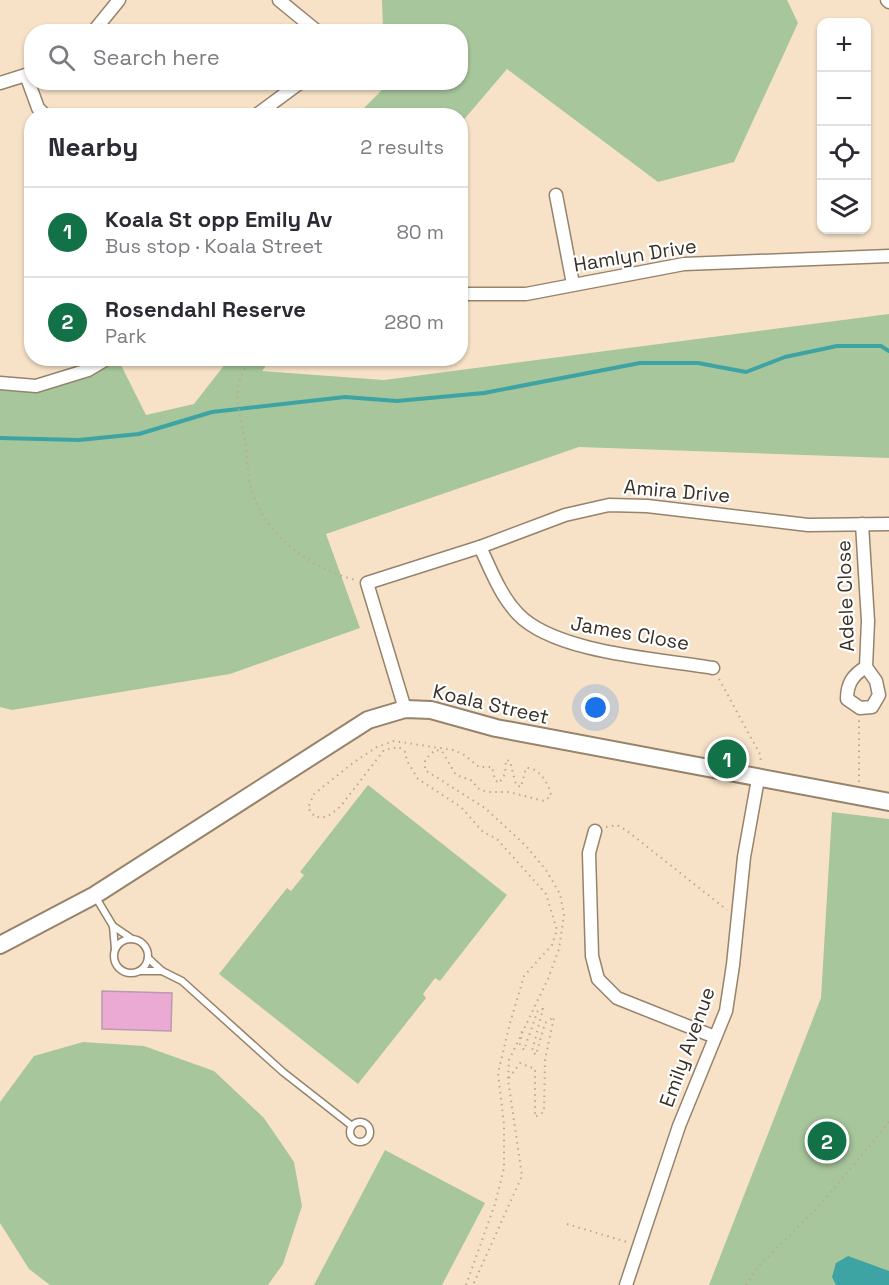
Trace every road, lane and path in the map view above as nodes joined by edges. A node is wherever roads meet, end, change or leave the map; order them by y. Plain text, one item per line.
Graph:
1 (119, 0) edge
2 (279, 0) edge
3 (100, 24) edge
4 (308, 24) edge
5 (24, 76) edge
6 (0, 83) edge
7 (33, 90) edge
8 (290, 90) edge
9 (38, 108) edge
10 (266, 108) edge
11 (556, 195) dead end
12 (889, 256) edge
13 (573, 284) junction
14 (468, 294) edge
15 (95, 366) edge
16 (247, 366) edge
17 (0, 383) edge
18 (862, 524) junction
19 (889, 524) edge
20 (480, 547) junction
21 (367, 583) junction
22 (866, 667) junction
23 (713, 668) joint
24 (860, 708) junction
25 (405, 709) junction
26 (758, 779) junction
27 (856, 796) junction
28 (889, 802) edge
29 (595, 831) joint
30 (94, 896) junction
31 (737, 917) junction
32 (113, 926) junction
33 (132, 939) junction
34 (0, 945) edge
35 (115, 950) junction
36 (148, 958) junction
37 (162, 970) junction
38 (140, 971) junction
39 (523, 1025) junction
40 (715, 1037) junction
41 (508, 1079) junction
42 (889, 1122) edge
43 (352, 1126) dead end
44 (567, 1224) dead end
45 (639, 1245) junction
46 (466, 1285) edge
47 (473, 1285) edge
48 (626, 1285) edge
49 (746, 1285) edge

1 - 3 street
2 - 4 street
5 - 6 street
7 - 9 street
8 - 10 street
11 - 13 street
12 - 13 street, Hamlyn Drive
13 - 14 street, Hamlyn Drive
15 - 17 street
16 - 21 path
18 - 19 street, Amira Drive
18 - 20 street, Amira Drive
18 - 22 street, Adele Close
20 - 21 street, Amira Drive
20 - 23 street, James Close
21 - 25 street
22 - 24 street, Adele Close
22 - 24 street, Adele Close
23 - 26 path
24 - 27 path
25 - 26 street, Koala Street
25 - 30 street, Koala Street
26 - 27 street, Koala Street
26 - 31 street, Emily Avenue
27 - 28 street, Koala Street
29 - 31 path
29 - 40 street
30 - 32 lane
30 - 34 street, Koala Street
31 - 40 street, Emily Avenue
32 - 33 lane
32 - 35 lane
33 - 35 lane
33 - 36 lane
35 - 38 lane
36 - 37 lane
36 - 38 lane
37 - 38 lane
37 - 43 lane
39 - 41 path
39 - 41 path
39 - 46 path
40 - 45 street, Emily Avenue
41 - 47 path
42 - 49 path
44 - 45 path
45 - 48 street, Emily Avenue

